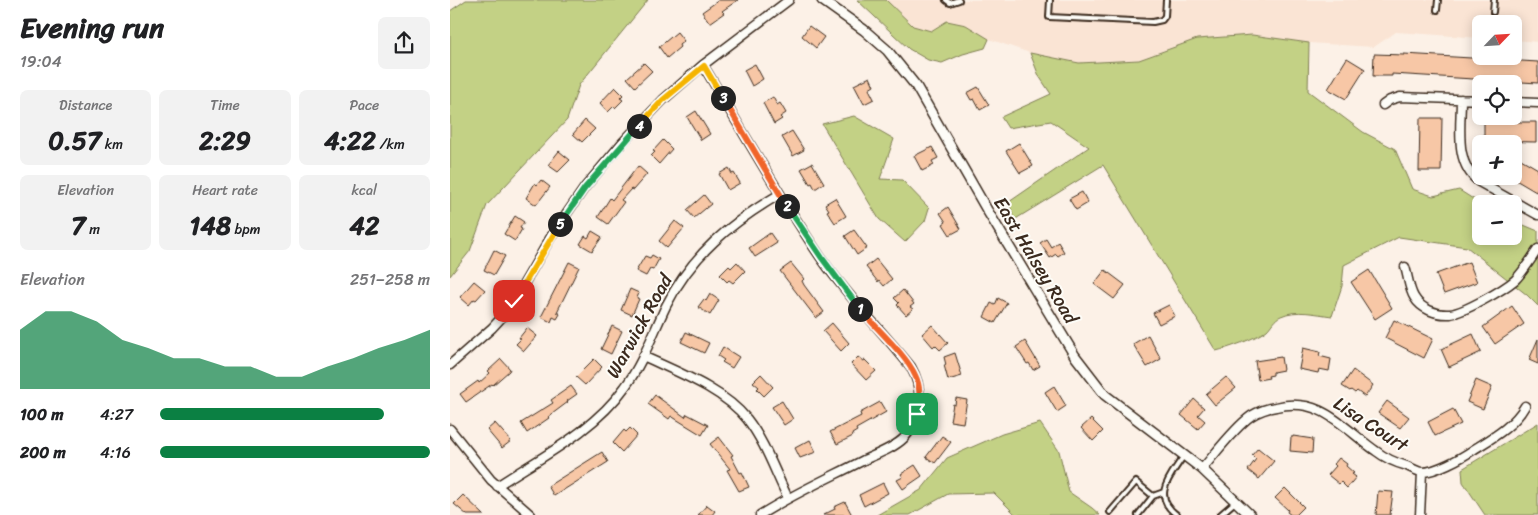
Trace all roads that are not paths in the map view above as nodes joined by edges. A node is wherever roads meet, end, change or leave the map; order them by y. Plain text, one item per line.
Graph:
1 (789, 0) edge
2 (822, 0) edge
3 (946, 0) edge
4 (959, 0) edge
5 (1050, 0) edge
6 (1166, 0) edge
7 (1438, 0) edge
8 (1494, 0) edge
9 (1437, 10) dead end
10 (1493, 12) dead end
11 (704, 66) junction
12 (1461, 100) junction
13 (1472, 100) edge
14 (1522, 102) edge
15 (1538, 103) edge
16 (1383, 105) dead end
17 (780, 194) junction
18 (1538, 214) edge
19 (1538, 249) edge
20 (1405, 267) dead end
21 (643, 356) junction
22 (450, 365) edge
23 (1525, 406) dead end
24 (450, 429) edge
25 (1185, 455) junction
26 (1202, 469) junction
27 (1422, 472) junction
28 (497, 486) junction
29 (1164, 492) junction
30 (1153, 496) junction
31 (788, 498) junction
32 (1236, 501) junction
33 (1110, 512) dead end
34 (531, 515) edge
35 (760, 515) edge
36 (1138, 515) edge
37 (1177, 515) edge
38 (1220, 515) edge
39 (1250, 515) edge
40 (1420, 515) edge

1 - 11 street
2 - 25 street, East Halsey Road
3 - 4 lane
5 - 6 lane
7 - 9 lane
8 - 10 lane
11 - 17 street
11 - 22 street
12 - 13 street
12 - 16 street
12 - 18 street
14 - 15 street
17 - 21 street, Warwick Road
17 - 31 street
19 - 20 street
21 - 28 street, Warwick Road
21 - 31 street
23 - 27 street, Lisa Court
24 - 28 street
25 - 26 street, East Halsey Road
25 - 29 lane
26 - 27 street, Lisa Court
26 - 32 street, East Halsey Road
27 - 40 street
28 - 34 street
29 - 30 lane
29 - 37 lane
30 - 33 lane
30 - 36 lane
31 - 35 street
32 - 38 lane
32 - 39 street, East Halsey Road

